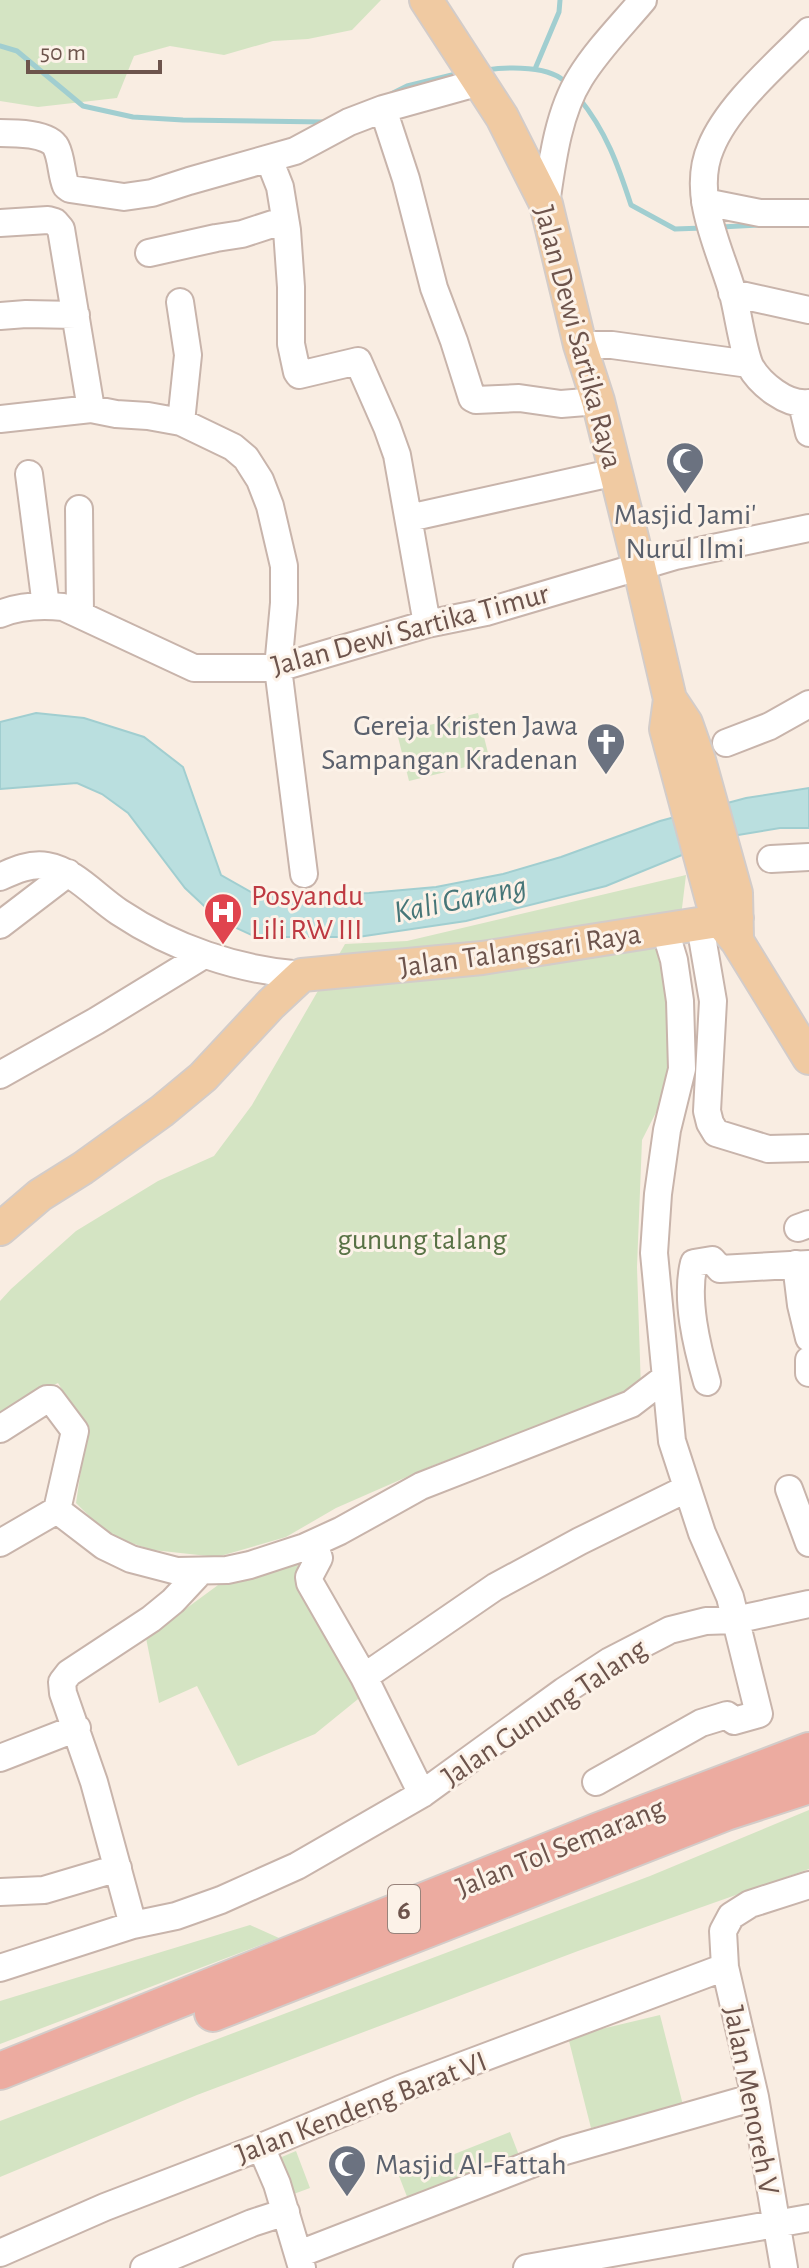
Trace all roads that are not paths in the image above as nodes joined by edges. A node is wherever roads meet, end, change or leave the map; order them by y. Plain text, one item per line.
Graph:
1 (426, 0) edge
2 (643, 0) edge
3 (809, 31) edge
4 (472, 71) junction
5 (383, 109) junction
6 (0, 133) edge
7 (269, 159) junction
8 (546, 204) junction
9 (809, 213) edge
10 (285, 220) junction
11 (0, 223) edge
12 (711, 223) junction
13 (149, 253) dead end
14 (732, 293) junction
15 (180, 302) dead end
16 (809, 310) edge
17 (76, 315) junction
18 (0, 316) edge
19 (580, 345) junction
20 (749, 364) junction
21 (598, 401) junction
22 (805, 403) edge
23 (91, 409) junction
24 (0, 419) edge
25 (181, 422) junction
26 (809, 433) edge
27 (616, 472) junction
28 (29, 474) dead end
29 (79, 509) dead end
30 (409, 518) junction
31 (809, 528) edge
32 (639, 566) junction
33 (46, 606) junction
34 (0, 614) edge
35 (80, 614) junction
36 (427, 624) junction
37 (278, 668) junction
38 (809, 704) edge
39 (700, 756) junction
40 (809, 857) edge
41 (771, 859) dead end
42 (68, 873) junction
43 (304, 874) dead end
44 (0, 877) edge
45 (724, 916) junction
46 (0, 925) edge
47 (665, 930) junction
48 (204, 955) junction
49 (302, 975) junction
50 (809, 1058) edge
51 (0, 1075) edge
52 (809, 1148) edge
53 (0, 1229) edge
54 (803, 1264) edge
55 (809, 1338) edge
56 (809, 1360) edge
57 (809, 1373) edge
58 (665, 1378) junction
59 (707, 1382) dead end
60 (0, 1429) edge
61 (686, 1489) junction
62 (789, 1489) dead end
63 (57, 1510) junction
64 (0, 1543) edge
65 (314, 1543) junction
66 (809, 1543) edge
67 (201, 1571) junction
68 (809, 1604) edge
69 (735, 1620) junction
70 (364, 1677) junction
71 (77, 1728) junction
72 (809, 1751) edge
73 (0, 1758) edge
74 (596, 1782) dead end
75 (809, 1785) edge
76 (422, 1794) junction
77 (118, 1868) junction
78 (809, 1885) edge
79 (0, 1892) edge
80 (133, 1925) junction
81 (725, 1967) junction
82 (0, 1968) edge
83 (102, 2030) junction
84 (0, 2061) edge
85 (0, 2071) edge
86 (0, 2096) edge
87 (755, 2097) junction
88 (261, 2147) junction
89 (286, 2212) junction
90 (809, 2218) edge
91 (776, 2225) junction
92 (0, 2253) edge
93 (300, 2261) edge
94 (144, 2268) edge
95 (527, 2268) edge
96 (784, 2268) edge

1 - 4 main road, Jalan Dewi Sartika Raya
2 - 8 street
3 - 12 street
4 - 5 street
4 - 8 main road, Jalan Dewi Sartika Raya
5 - 7 street
5 - 21 street
6 - 7 street
7 - 10 street
8 - 19 main road, Jalan Dewi Sartika Raya
9 - 12 street
10 - 13 street
10 - 30 street
11 - 17 street
12 - 14 street
14 - 16 street
14 - 20 street
15 - 25 street
17 - 18 street
17 - 23 street
19 - 20 street
19 - 21 main road, Jalan Dewi Sartika Raya
20 - 22 street
21 - 27 main road, Jalan Dewi Sartika Raya
22 - 26 street
23 - 24 street
23 - 25 street
25 - 37 street
27 - 30 street
27 - 32 main road, Jalan Dewi Sartika Raya
28 - 33 street
29 - 35 street
30 - 36 street
31 - 32 street, Jalan Dewi Sartika Timur
32 - 36 street, Jalan Dewi Sartika Timur
32 - 39 main road, Jalan Dewi Sartika Raya
33 - 34 street, Jalan Dewi Sartika Timur
33 - 35 street, Jalan Dewi Sartika Timur
35 - 37 street, Jalan Dewi Sartika Timur
36 - 37 street, Jalan Dewi Sartika Timur
37 - 43 street
38 - 39 street
39 - 45 main road, Jalan Dewi Sartika Raya
40 - 41 street
42 - 44 street
42 - 46 street
42 - 48 street
45 - 47 main road, Jalan Talangsari Raya
45 - 50 main road, Jalan Dewi Sartika Raya
45 - 52 street
47 - 49 main road, Jalan Talangsari Raya
47 - 58 street
48 - 49 street
48 - 51 street
49 - 53 main road
54 - 55 street
54 - 59 street
56 - 57 street
58 - 61 street
58 - 65 street
60 - 63 street
61 - 69 street
61 - 70 street
62 - 66 street
63 - 64 street
63 - 67 street
65 - 67 street
65 - 70 street
67 - 71 street
68 - 69 street, Jalan Gunung Talang
69 - 74 street
69 - 76 street, Jalan Gunung Talang
70 - 76 street
71 - 73 street
71 - 77 street
72 - 83 highway, Jalan Tol Semarang / 6
75 - 86 highway, Jalan Tol Semarang / 6
76 - 80 street, Jalan Gunung Talang
77 - 79 street
77 - 80 street
78 - 81 street, Jalan Menoreh V
80 - 82 street, Jalan Gunung Talang
81 - 87 street, Jalan Menoreh V
81 - 88 street, Jalan Kendeng Barat VI
83 - 84 highway
83 - 85 highway, Jalan Tol Semarang / 6
87 - 91 street, Jalan Menoreh V
87 - 93 street
88 - 89 street
88 - 92 street, Jalan Kendeng Barat VI
89 - 93 street
89 - 94 street
90 - 91 street
91 - 95 street
91 - 96 street, Jalan Menoreh V

